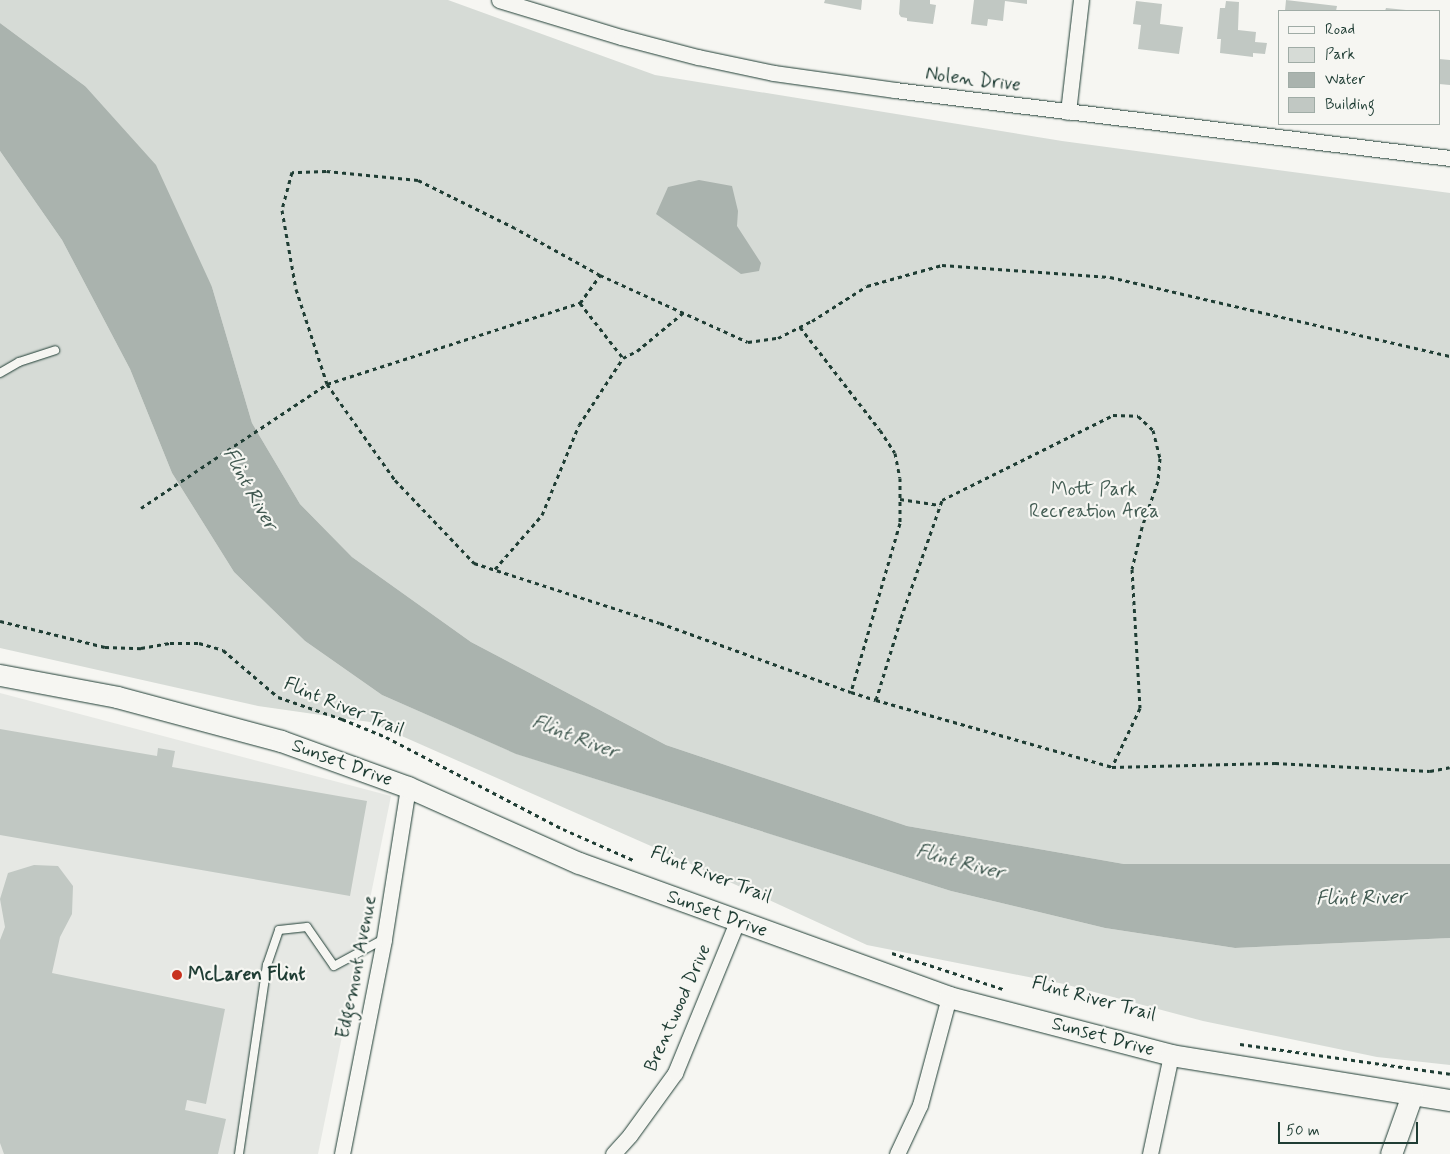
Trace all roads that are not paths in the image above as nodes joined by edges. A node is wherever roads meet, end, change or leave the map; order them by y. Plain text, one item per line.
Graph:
1 (499, 0) edge
2 (1081, 0) edge
3 (1068, 112) junction
4 (1450, 158) edge
5 (55, 350) dead end
6 (0, 373) edge
7 (0, 675) edge
8 (408, 787) junction
9 (737, 922) junction
10 (384, 939) junction
11 (949, 997) junction
12 (1171, 1055) junction
13 (1412, 1095) junction
14 (1450, 1100) edge
15 (239, 1154) edge
16 (342, 1154) edge
17 (613, 1154) edge
18 (897, 1154) edge
19 (1150, 1154) edge
20 (1391, 1154) edge

1 - 3 street, Nolen Drive
2 - 3 street
3 - 4 street, Nolen Drive
5 - 6 lane
7 - 8 street, Sunset Drive
8 - 9 street, Sunset Drive
8 - 10 street, Edgemont Avenue
9 - 11 street, Sunset Drive
9 - 17 street, Brentwood Drive
10 - 15 lane
10 - 16 street, Edgemont Avenue
11 - 12 street, Sunset Drive
11 - 18 street
12 - 13 street, Sunset Drive
12 - 19 street
13 - 14 street, Sunset Drive
13 - 20 street

